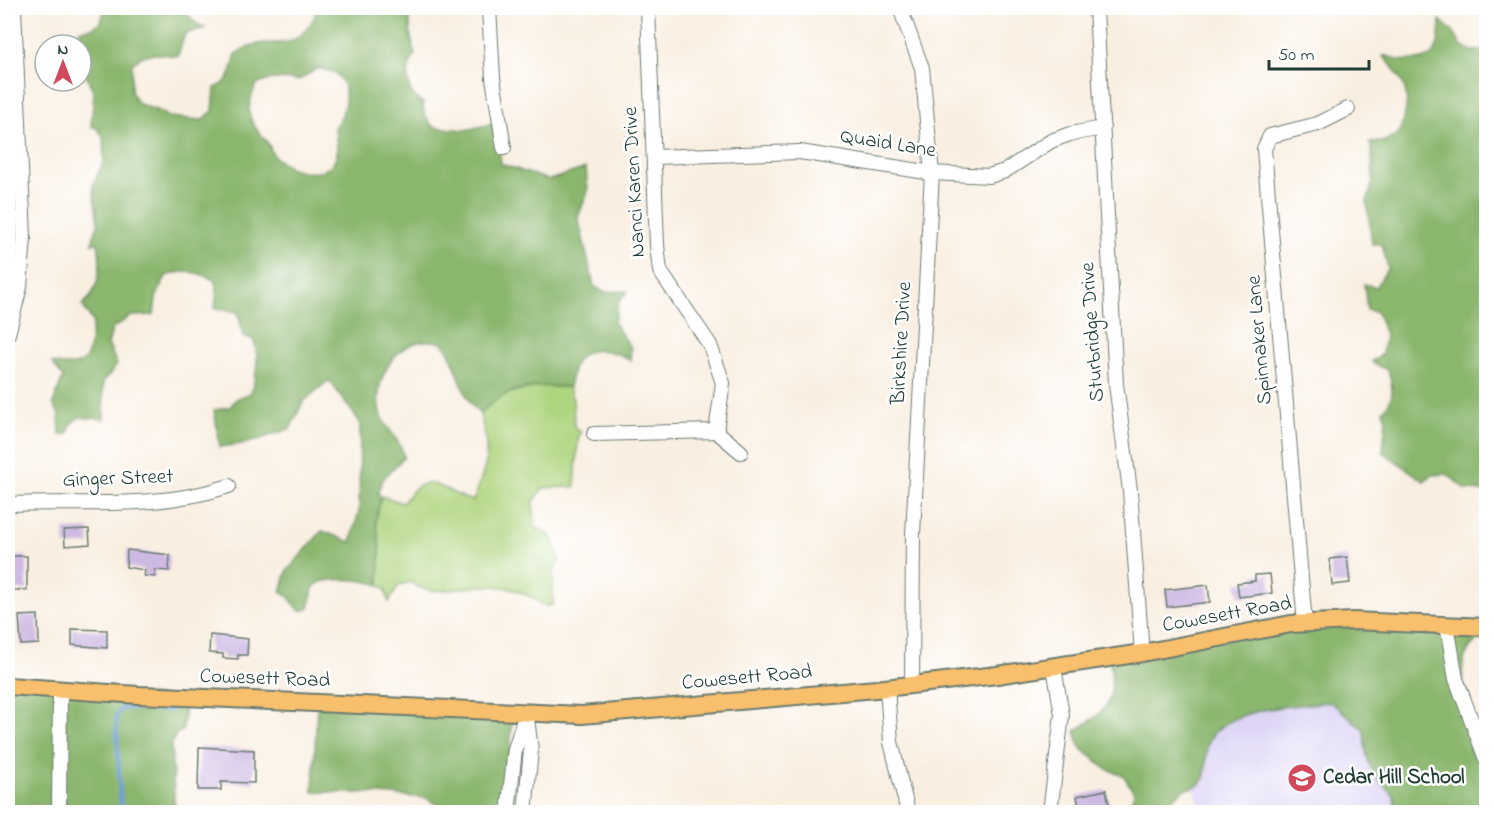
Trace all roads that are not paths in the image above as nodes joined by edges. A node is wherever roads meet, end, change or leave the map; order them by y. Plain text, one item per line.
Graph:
1 (14, 8) edge
2 (489, 8) edge
3 (648, 8) edge
4 (900, 8) edge
5 (1096, 8) edge
6 (1348, 109) dead end
7 (1103, 128) junction
8 (504, 147) dead end
9 (654, 157) junction
10 (932, 173) junction
11 (8, 334) edge
12 (716, 431) junction
13 (594, 434) dead end
14 (741, 452) dead end
15 (228, 486) dead end
16 (8, 504) edge
17 (1305, 624) junction
18 (1447, 625) junction
19 (1486, 627) edge
20 (1142, 653) junction
21 (1054, 667) junction
22 (912, 684) junction
23 (8, 686) edge
24 (887, 688) junction
25 (60, 690) junction
26 (526, 713) junction
27 (1486, 759) edge
28 (59, 813) edge
29 (508, 813) edge
30 (525, 813) edge
31 (908, 813) edge
32 (1050, 813) edge

1 - 11 street
2 - 8 street
3 - 9 street, Nanci Karen Drive
4 - 10 street, Birkshire Drive
5 - 7 street, Sturbridge Drive
6 - 17 street, Spinnaker Lane
7 - 10 street, Quaid Lane
7 - 20 street, Sturbridge Drive
9 - 10 street, Quaid Lane
9 - 12 street, Nanci Karen Drive
10 - 22 street, Birkshire Drive
12 - 13 street
12 - 14 street
15 - 16 street, Ginger Street
17 - 18 main road, Cowesett Road
17 - 20 main road, Cowesett Road
18 - 19 main road, Cowesett Road
18 - 27 street
20 - 21 main road, Cowesett Road
21 - 22 main road, Cowesett Road
21 - 32 street
22 - 24 main road, Cowesett Road
23 - 25 main road, Cowesett Road
24 - 26 main road, Cowesett Road
24 - 31 street
25 - 26 main road, Cowesett Road
25 - 28 street
26 - 29 street
26 - 30 street

